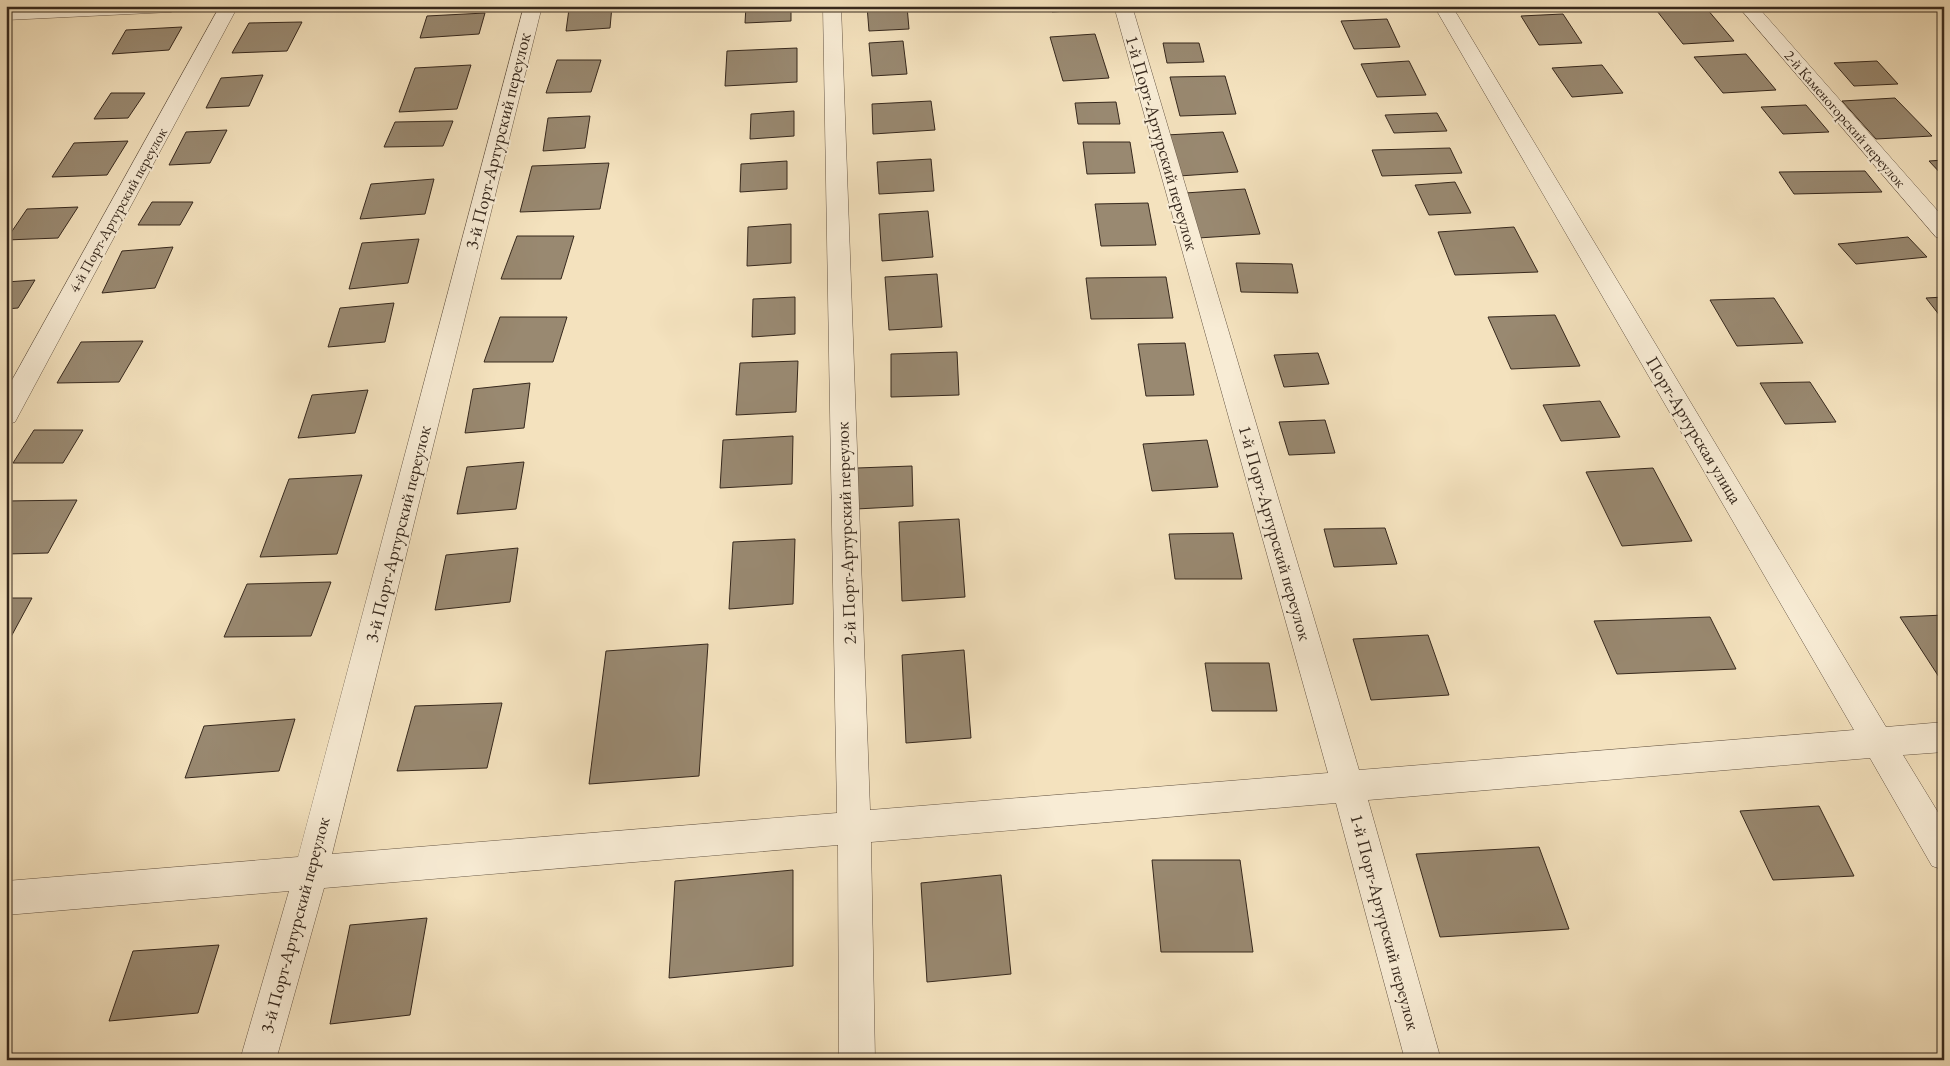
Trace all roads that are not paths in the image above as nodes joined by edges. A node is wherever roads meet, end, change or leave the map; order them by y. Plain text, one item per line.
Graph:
1 (171, 6) edge
2 (229, 6) edge
3 (533, 6) edge
4 (832, 6) edge
5 (1123, 6) edge
6 (1443, 6) edge
7 (1747, 6) edge
8 (6, 14) edge
9 (1944, 232) edge
10 (6, 415) edge
11 (1944, 737) edge
12 (1879, 744) junction
13 (1348, 787) junction
14 (854, 828) junction
15 (1944, 854) edge
16 (311, 873) junction
17 (6, 898) edge
18 (258, 1060) edge
19 (857, 1060) edge
20 (1423, 1060) edge

1 - 8 street
2 - 10 street, 4-й Порт-Артурский переулок
3 - 16 street, 3-й Порт-Артурский переулок
4 - 14 street, 2-й Порт-Артурский переулок
5 - 13 street, 1-й Порт-Артурский переулок
6 - 12 street, Порт-Артурская улица
7 - 9 street, 2-й Каменогорский переулок
11 - 12 street
12 - 13 street
12 - 15 street, Порт-Артурская улица
13 - 14 street
13 - 20 street, 1-й Порт-Артурский переулок
14 - 16 street
14 - 19 street, 2-й Порт-Артурский переулок
16 - 17 street
16 - 18 street, 3-й Порт-Артурский переулок

